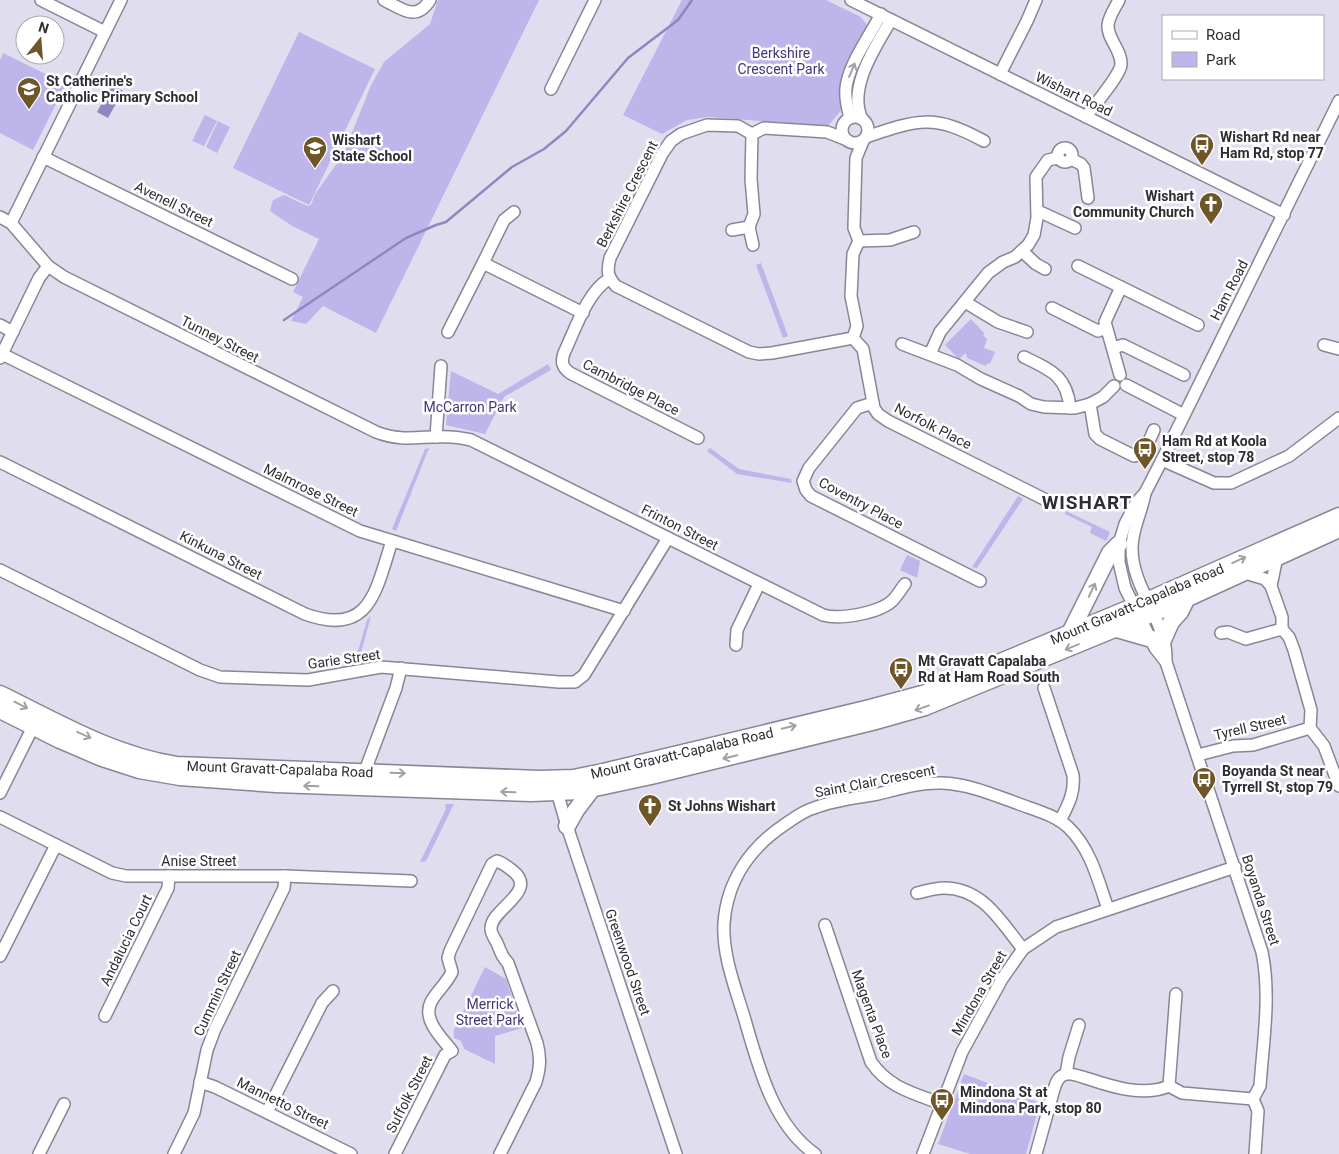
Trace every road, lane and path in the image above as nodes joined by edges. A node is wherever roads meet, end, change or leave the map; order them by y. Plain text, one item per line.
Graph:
1 (42, 0) edge
2 (121, 0) edge
3 (384, 0) edge
4 (430, 0) edge
5 (595, 0) edge
6 (852, 0) edge
7 (1036, 0) edge
8 (1119, 0) edge
9 (886, 17) junction
10 (105, 32) junction
11 (1000, 74) junction
12 (551, 89) dead end
13 (1339, 101) edge
14 (1086, 117) junction
15 (1335, 118) edge
16 (846, 121) junction
17 (864, 122) junction
18 (884, 131) junction
19 (827, 132) junction
20 (752, 134) junction
21 (865, 139) junction
22 (847, 141) junction
23 (984, 141) dead end
24 (43, 157) junction
25 (856, 158) junction
26 (1088, 198) dead end
27 (1038, 211) junction
28 (514, 212) dead end
29 (1284, 215) junction
30 (0, 217) edge
31 (11, 223) junction
32 (749, 228) junction
33 (1075, 228) dead end
34 (732, 230) dead end
35 (914, 232) dead end
36 (860, 241) junction
37 (753, 245) dead end
38 (1022, 251) junction
39 (483, 263) junction
40 (48, 266) junction
41 (1078, 266) dead end
42 (1045, 269) dead end
43 (292, 279) dead end
44 (609, 279) junction
45 (1121, 287) junction
46 (965, 302) junction
47 (1052, 308) dead end
48 (583, 313) junction
49 (1198, 324) dead end
50 (0, 325) edge
51 (1106, 328) junction
52 (13, 332) junction
53 (448, 332) dead end
54 (1027, 332) dead end
55 (853, 338) junction
56 (902, 344) dead end
57 (1324, 345) dead end
58 (1113, 348) junction
59 (1339, 349) edge
60 (930, 354) junction
61 (1, 356) edge
62 (1024, 357) dead end
63 (441, 366) dead end
64 (1184, 375) dead end
65 (1114, 386) dead end
66 (873, 403) junction
67 (1090, 404) junction
68 (1070, 408) junction
69 (1184, 415) junction
70 (1339, 418) edge
71 (1154, 430) dead end
72 (436, 437) junction
73 (698, 438) dead end
74 (1162, 460) junction
75 (0, 462) edge
76 (1145, 492) junction
77 (1052, 503) dead end
78 (1339, 516) edge
79 (1339, 529) edge
80 (668, 538) junction
81 (392, 541) junction
82 (1119, 544) junction
83 (1277, 557) junction
84 (0, 570) edge
85 (1245, 573) junction
86 (980, 581) dead end
87 (759, 584) junction
88 (905, 584) dead end
89 (1271, 586) junction
90 (1186, 600) junction
91 (1144, 609) junction
92 (624, 610) junction
93 (1117, 629) junction
94 (1282, 630) junction
95 (1070, 633) junction
96 (1221, 633) dead end
97 (1157, 640) junction
98 (736, 644) dead end
99 (401, 668) junction
100 (1044, 688) dead end
101 (0, 694) edge
102 (0, 710) edge
103 (37, 720) junction
104 (1310, 728) junction
105 (1198, 755) junction
106 (365, 772) junction
107 (555, 786) junction
108 (1339, 786) edge
109 (359, 787) junction
110 (592, 789) junction
111 (0, 793) edge
112 (0, 817) edge
113 (1060, 821) junction
114 (567, 826) junction
115 (56, 845) junction
116 (1235, 867) junction
117 (169, 876) junction
118 (285, 876) junction
119 (411, 881) dead end
120 (917, 893) dead end
121 (1108, 909) junction
122 (824, 925) dead end
123 (1023, 949) junction
124 (0, 956) edge
125 (333, 991) dead end
126 (1176, 994) dead end
127 (105, 1016) dead end
128 (1079, 1025) dead end
129 (1066, 1074) junction
130 (200, 1082) junction
131 (1169, 1086) junction
132 (1253, 1099) junction
133 (64, 1104) dead end
134 (942, 1104) junction
135 (267, 1112) junction
136 (673, 1153) edge
137 (811, 1153) edge
138 (39, 1154) edge
139 (174, 1154) edge
140 (351, 1154) edge
141 (395, 1154) edge
142 (500, 1154) edge
143 (922, 1154) edge
144 (1036, 1154) edge
145 (1255, 1154) edge

1 - 10 street
2 - 10 street
3 - 4 street
5 - 12 street
6 - 9 street, Wishart Road
7 - 11 street
8 - 14 street
9 - 11 street, Wishart Road
16 -> 9 street
9 - 17 street
10 - 24 street
11 - 14 street, Wishart Road
13 - 15 street, Ham Road
14 - 29 street, Wishart Road
15 - 29 street, Ham Road
16 - 17 street
16 - 19 street
16 - 22 street
17 - 18 street
17 - 21 street
18 - 21 street
18 - 23 street
19 - 20 street
19 - 22 street
20 - 32 street
20 - 44 street, Berkshire Crescent
21 - 22 street
21 - 25 street
22 - 25 street
24 - 31 street
24 - 43 street, Avenell Street
25 - 36 street
26 - 27 street
27 - 33 street
27 - 38 street
28 - 39 street
29 - 69 street, Ham Road
30 - 31 street
31 - 40 street, Tunney Street
32 - 34 street
32 - 37 street
35 - 36 street
36 - 55 street
38 - 42 street
38 - 46 street
39 - 48 street
39 - 53 street
40 - 52 street
40 - 72 street, Tunney Street
41 - 45 street
44 - 48 street, Cambridge Place
44 - 55 street
45 - 49 street
45 - 51 street
46 - 54 street
46 - 60 street
47 - 51 street
48 - 73 street, Cambridge Place
50 - 52 street
51 - 58 street
52 - 61 street
55 - 66 street, Norfolk Place
56 - 60 street
57 - 59 street
58 - 64 street
58 - 69 street
60 - 68 street
61 - 81 street, Malmrose Street
62 - 68 street
63 - 72 street
65 - 67 street
66 - 77 street, Norfolk Place
66 - 86 street, Coventry Place
67 - 68 street
67 - 71 street
69 - 74 street, Ham Road
70 - 74 street
72 - 80 street, Frinton Street
74 - 76 street, Ham Road
75 - 81 street, Kinkuna Street
76 - 82 street, Ham Road
76 - 91 street, Ham Road
91 -> 78 highway, Mount Gravatt-Capalaba Road
79 - 83 highway, Mount Gravatt-Capalaba Road
80 - 87 street, Frinton Street
80 - 92 street, Garie Street
81 - 92 street, Malmrose Street
82 - 91 street, Ham Road
95 -> 82 highway
83 - 85 highway, Mount Gravatt-Capalaba Road
83 - 89 street
84 - 99 street, Garie Street
85 - 89 street
85 - 90 highway, Mount Gravatt-Capalaba Road
87 - 88 street, Frinton Street
87 - 98 street
89 - 94 street
90 - 91 highway, Mount Gravatt-Capalaba Road
90 - 97 highway
91 - 93 highway, Mount Gravatt-Capalaba Road
91 - 95 highway, Mount Gravatt-Capalaba Road
91 - 97 street, Boyanda Street
92 - 99 street, Garie Street
93 - 97 highway
93 -> 110 highway, Mount Gravatt-Capalaba Road
94 - 96 street
94 - 104 street
107 -> 95 highway, Mount Gravatt-Capalaba Road
97 - 105 street, Boyanda Street
99 - 106 street
100 - 113 street
101 -> 103 highway, Mount Gravatt-Capalaba Road
102 - 103 highway, Mount Gravatt-Capalaba Road
103 -> 106 highway, Mount Gravatt-Capalaba Road
109 -> 103 highway, Mount Gravatt-Capalaba Road
103 - 111 street
104 - 105 street, Tyrell Street
104 - 108 street
105 - 116 street, Boyanda Street
106 -> 107 highway, Mount Gravatt-Capalaba Road
106 - 109 street
107 -> 109 highway, Mount Gravatt-Capalaba Road
107 - 110 highway, Mount Gravatt-Capalaba Road
107 - 114 street, Greenwood Street
110 - 114 highway
112 - 115 street, Anise Street
113 - 121 street, Saint Clair Crescent
113 - 137 street, Saint Clair Crescent
114 - 136 street, Greenwood Street
115 - 117 street, Anise Street
115 - 124 street
116 - 121 street, Mindona Street
116 - 132 street, Boyanda Street
117 - 118 street, Anise Street
117 - 127 street, Andalucia Court
118 - 119 street, Anise Street
118 - 130 street, Cummin Street
120 - 123 street
121 - 123 street, Mindona Street
122 - 134 street, Magenta Place
123 - 134 street, Mindona Street
125 - 135 street
126 - 131 street
128 - 129 street
129 - 131 street
129 - 144 street
130 - 135 street, Mannetto Street
130 - 139 street, Cummin Street
131 - 132 street
132 - 145 street, Boyanda Street
133 - 138 street
134 - 143 street, Mindona Street
135 - 140 street, Mannetto Street
141 - 142 street, Suffolk Street

